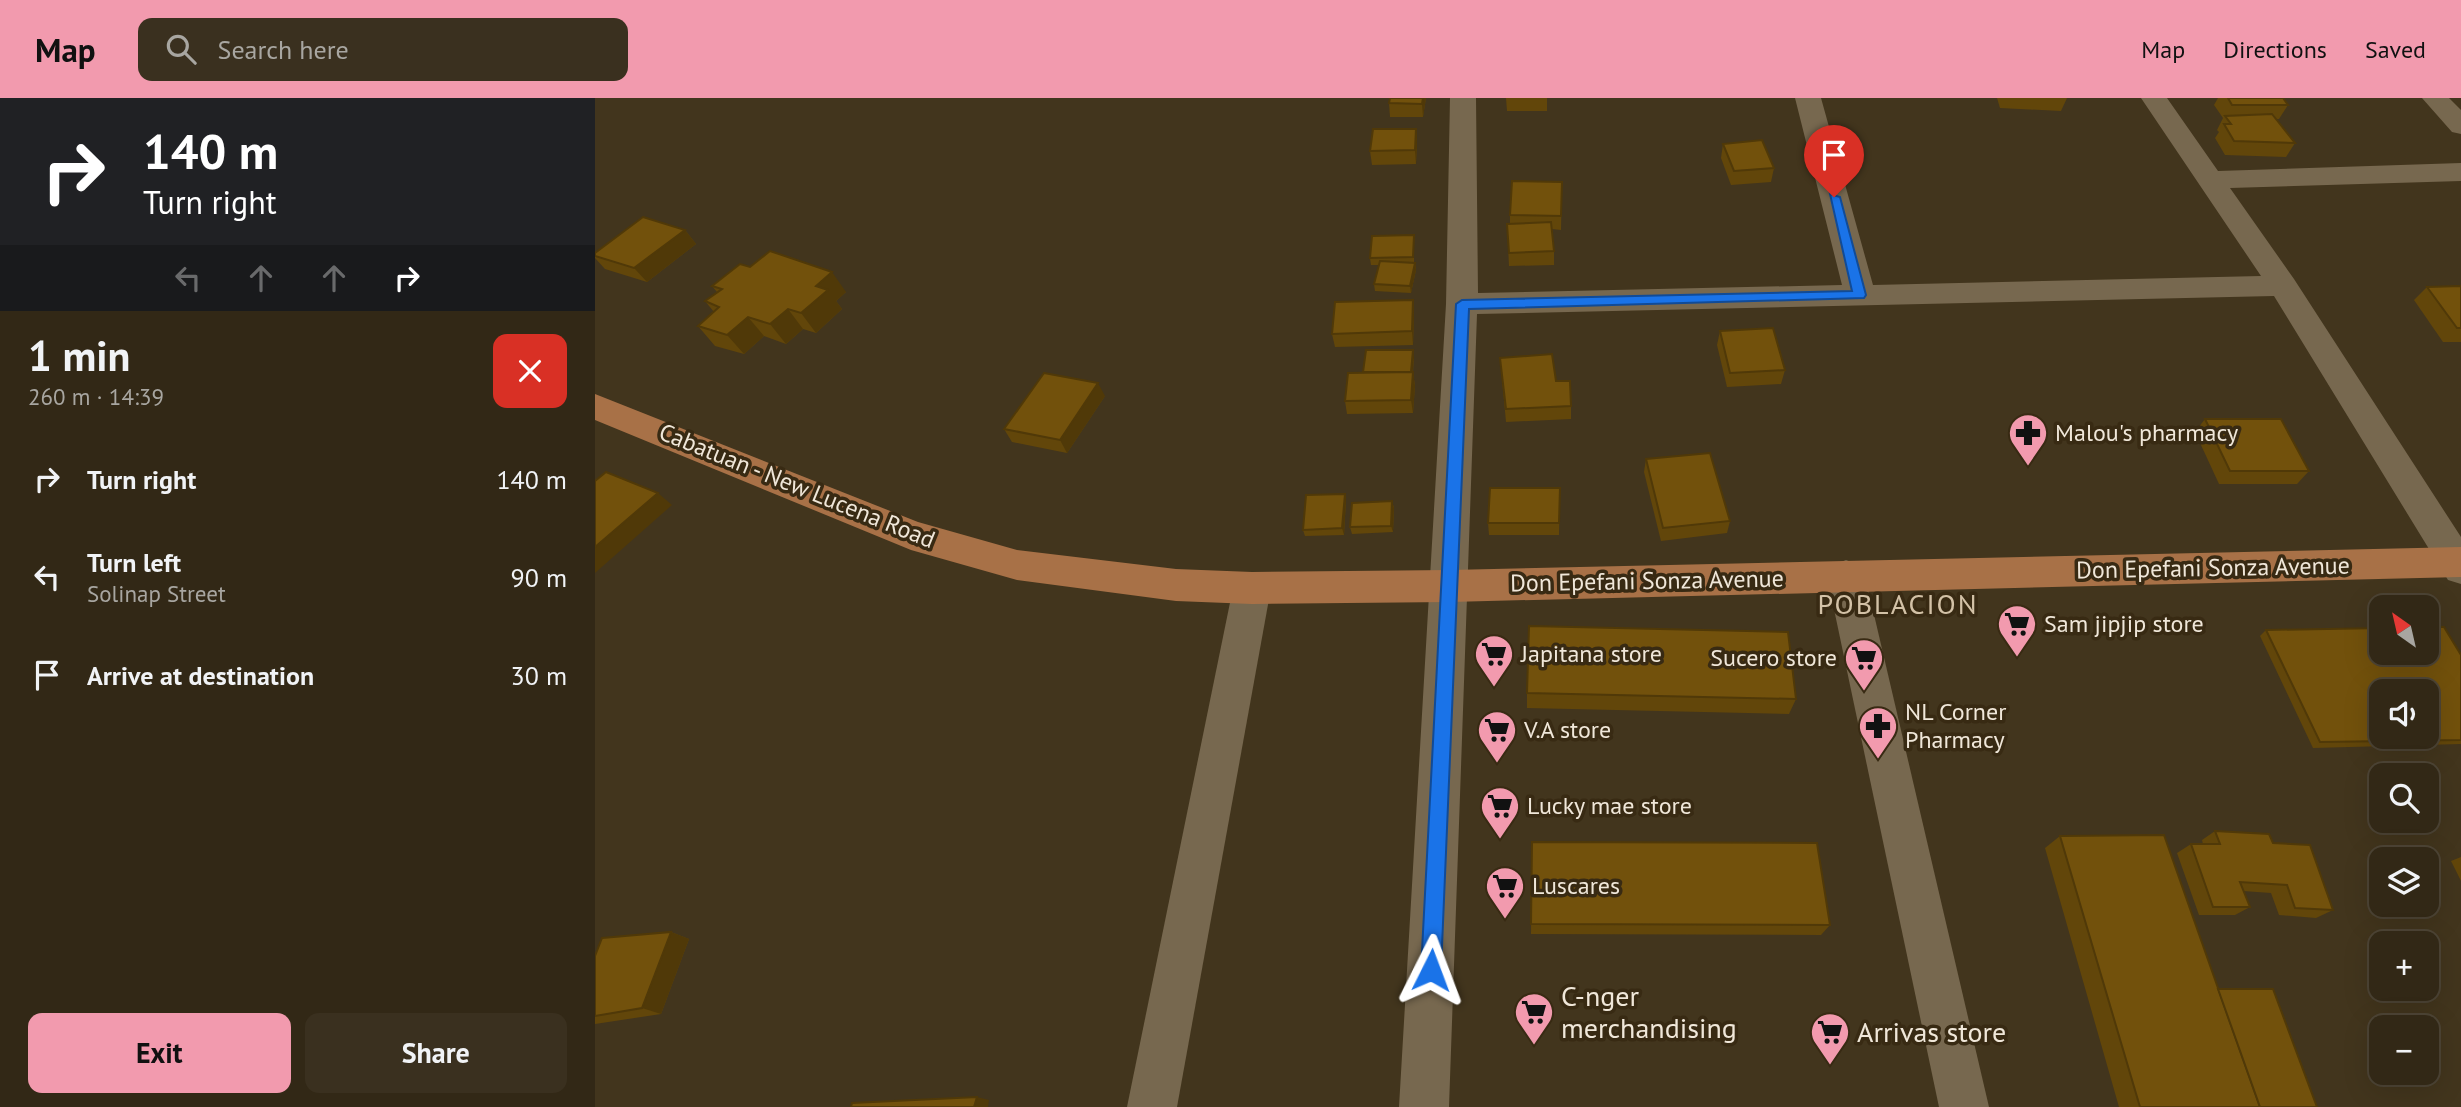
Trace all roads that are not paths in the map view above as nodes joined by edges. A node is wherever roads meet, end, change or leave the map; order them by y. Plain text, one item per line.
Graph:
1 (1463, 98) edge
2 (1808, 98) edge
3 (2154, 98) edge
4 (2435, 98) edge
5 (2461, 126) edge
6 (2461, 172) edge
7 (2211, 180) junction
8 (2283, 286) junction
9 (1860, 295) junction
10 (1462, 304) junction
11 (595, 406) edge
12 (2459, 564) edge
13 (1846, 576) junction
14 (1450, 586) junction
15 (1252, 588) junction
16 (1152, 1107) edge
17 (1424, 1107) edge
18 (1964, 1107) edge

1 - 10 street
2 - 9 street
3 - 7 street
4 - 5 street
6 - 7 street
7 - 8 street
8 - 9 street
8 - 12 street
9 - 10 street
10 - 14 street
11 - 15 main road, Cabatuan - New Lucena Road
12 - 13 main road, Don Epefani Sonza Avenue
13 - 14 main road, Don Epefani Sonza Avenue
13 - 18 street
14 - 15 main road, Don Epefani Sonza Avenue
14 - 17 street
15 - 16 street

